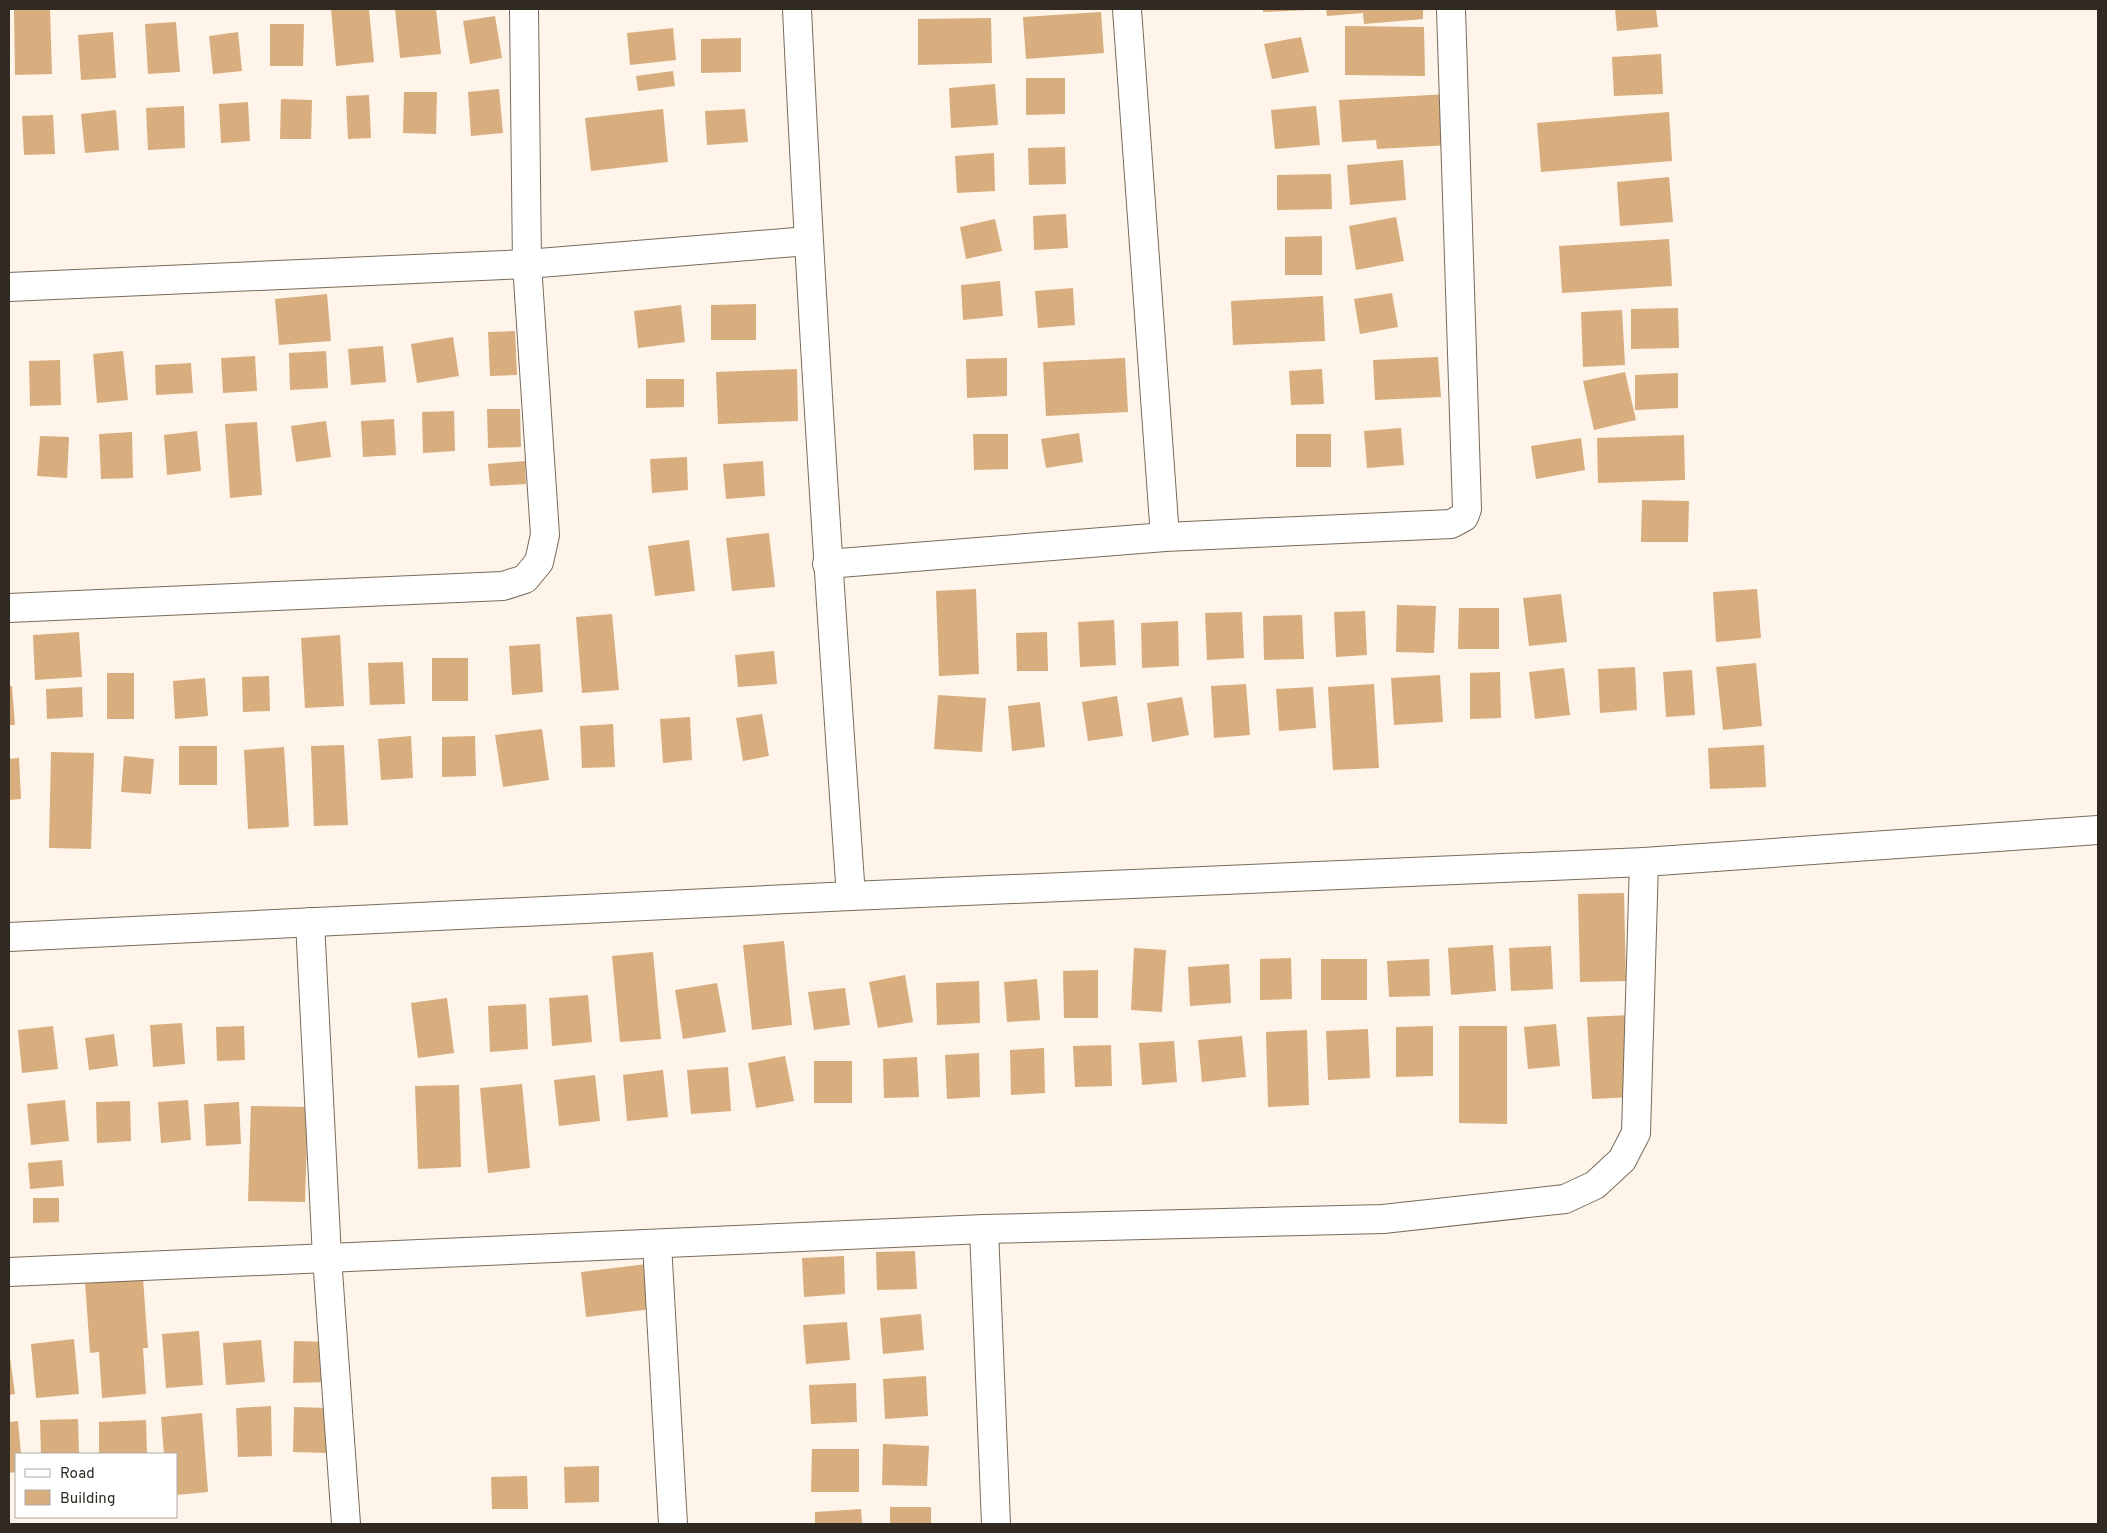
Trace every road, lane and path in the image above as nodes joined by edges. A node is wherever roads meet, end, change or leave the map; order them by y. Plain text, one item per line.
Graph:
1 (524, 9) edge
2 (797, 9) edge
3 (1127, 9) edge
4 (1451, 9) edge
5 (808, 241) junction
6 (526, 264) junction
7 (9, 287) edge
8 (1165, 537) junction
9 (827, 564) junction
10 (9, 608) edge
11 (2098, 830) edge
12 (1644, 862) junction
13 (851, 896) junction
14 (310, 922) junction
15 (9, 937) edge
16 (984, 1229) junction
17 (657, 1244) junction
18 (327, 1257) junction
19 (9, 1272) edge
20 (346, 1524) edge
21 (673, 1524) edge
22 (996, 1524) edge

1 - 6 street
2 - 5 street
3 - 8 street
4 - 8 street
5 - 6 street
5 - 9 street
6 - 7 street
6 - 10 street
8 - 9 street
9 - 13 street
11 - 12 street
12 - 13 street
12 - 16 street
13 - 14 street
14 - 15 street
14 - 18 street
16 - 17 street
16 - 22 street
17 - 18 street
17 - 21 street
18 - 19 street
18 - 20 street

